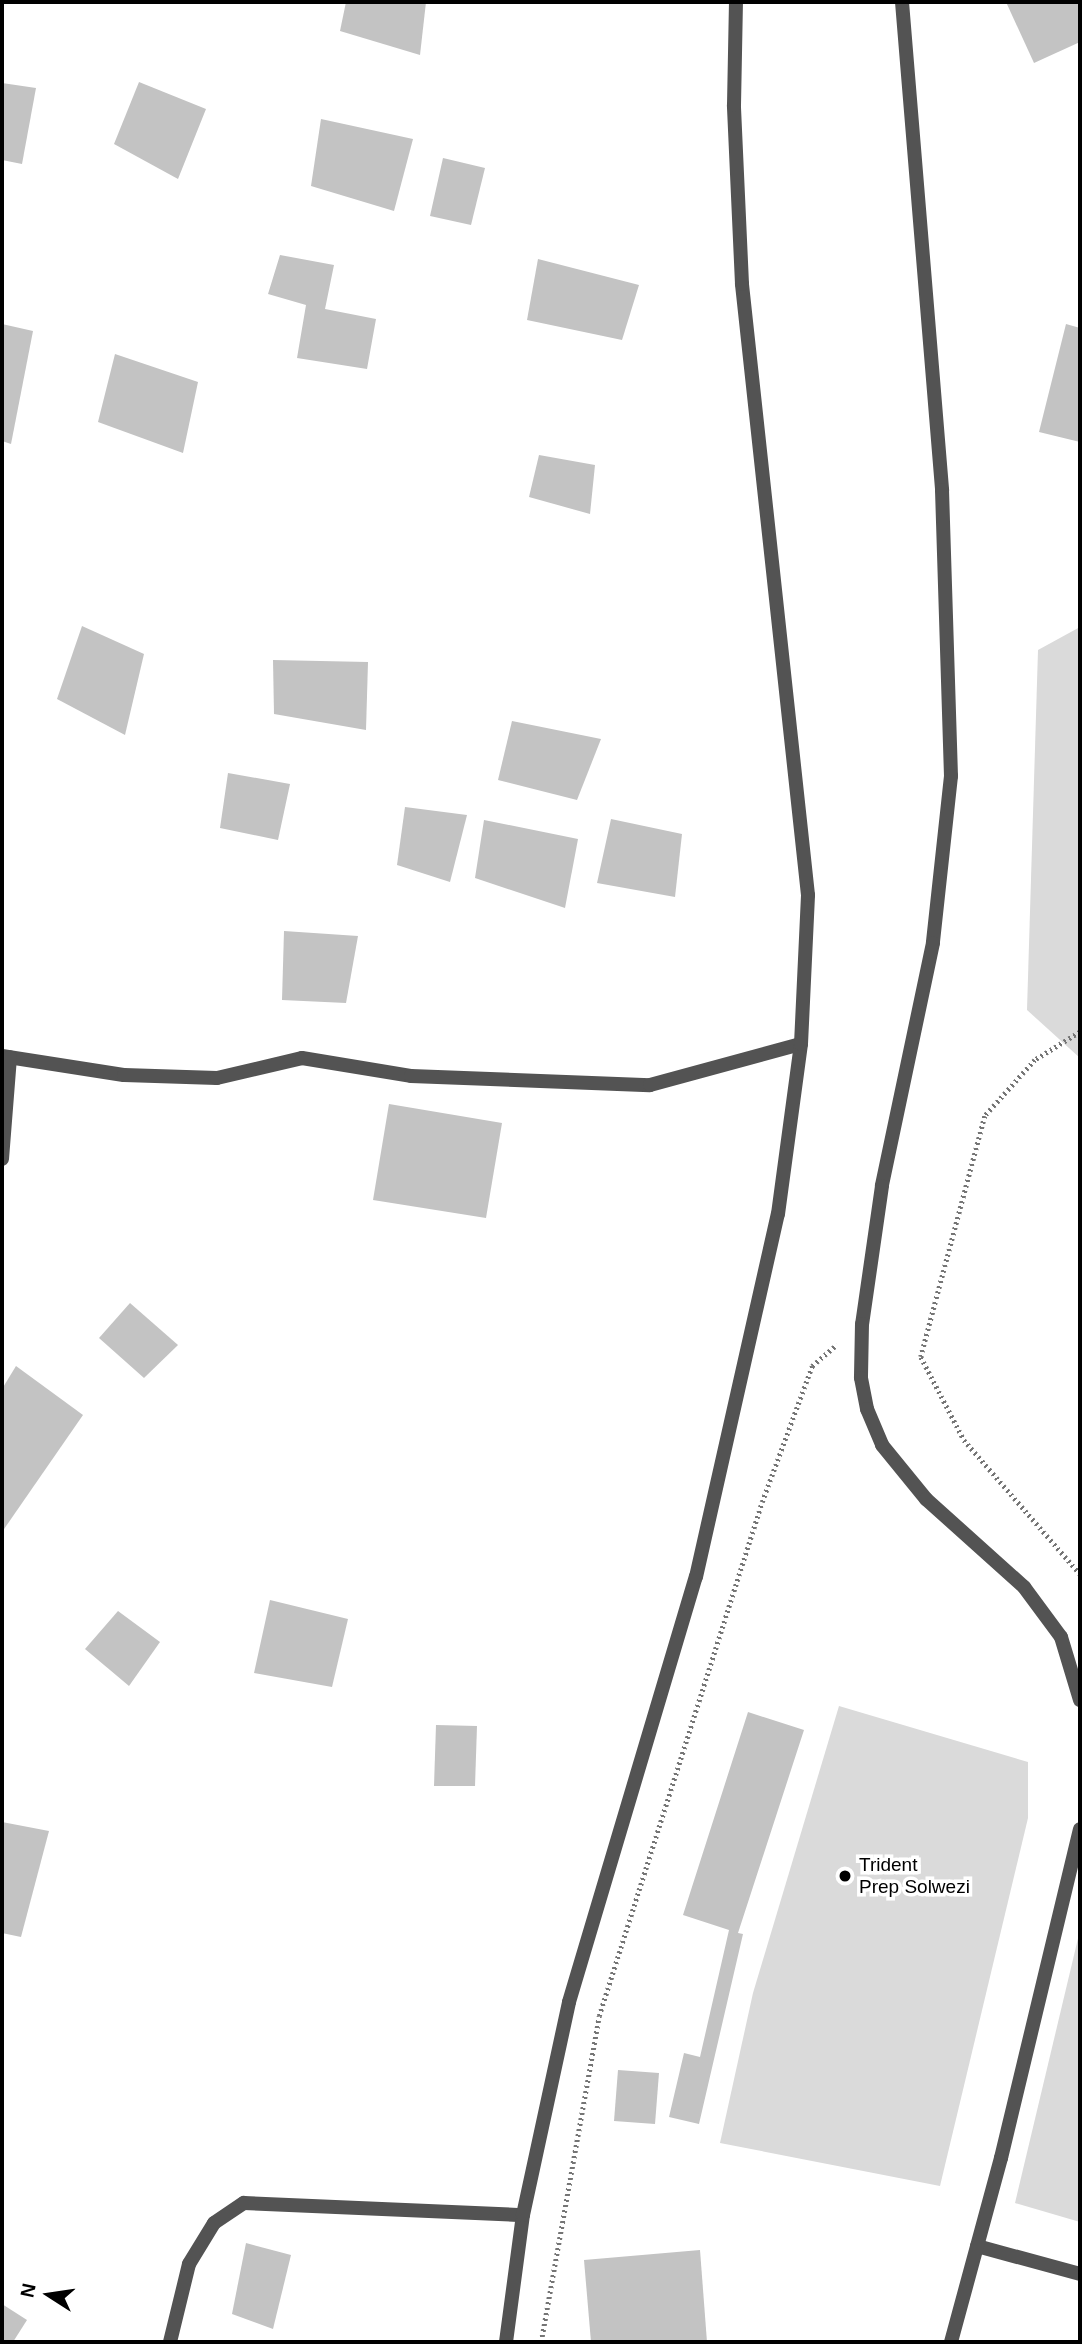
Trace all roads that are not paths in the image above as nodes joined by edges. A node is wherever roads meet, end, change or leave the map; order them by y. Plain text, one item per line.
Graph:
1 (736, 2) edge
2 (902, 2) edge
3 (801, 1044) junction
4 (6, 1057) edge
5 (2, 1159) edge
6 (1080, 1700) edge
7 (1080, 1829) edge
8 (523, 2215) junction
9 (977, 2246) junction
10 (1080, 2274) edge
11 (170, 2342) edge
12 (506, 2342) edge
13 (951, 2342) edge

1 - 3 street
2 - 6 street
3 - 4 street
3 - 8 street
4 - 5 street
7 - 9 street
8 - 11 street
8 - 12 street
9 - 10 street
9 - 13 street

